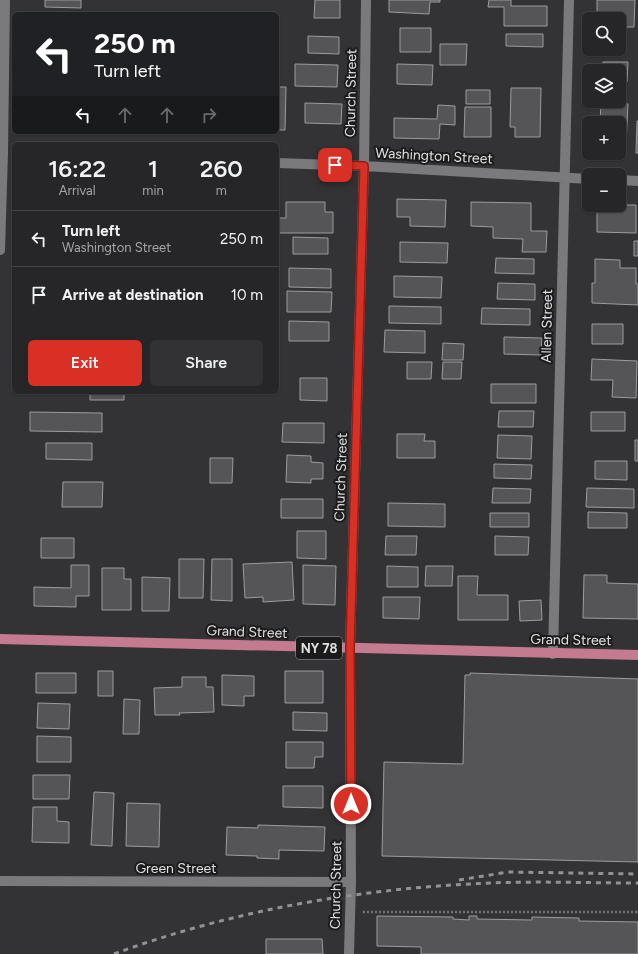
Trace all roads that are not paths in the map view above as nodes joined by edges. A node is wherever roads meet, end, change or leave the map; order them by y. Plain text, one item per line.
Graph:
1 (4, 0) edge
2 (366, 0) edge
3 (569, 0) edge
4 (2, 152) edge
5 (279, 163) edge
6 (364, 166) junction
7 (565, 178) junction
8 (582, 179) edge
9 (626, 180) edge
10 (638, 181) edge
11 (0, 250) edge
12 (0, 639) edge
13 (350, 648) junction
14 (553, 654) junction
15 (638, 655) edge
16 (0, 881) edge
17 (351, 882) junction
18 (349, 954) edge

1 - 4 street
2 - 6 street, Church Street
3 - 7 street, Allen Street
4 - 11 street
5 - 6 street, Washington Street
6 - 7 street, Washington Street
6 - 13 street, Church Street
7 - 8 street, Washington Street
7 - 14 street, Allen Street
9 - 10 street
12 - 13 main road, Grand Street / NY 78
13 - 14 main road, Grand Street / NY 78
13 - 17 street, Church Street
14 - 15 main road, Grand Street / NY 78
16 - 17 street, Green Street
17 - 18 street, Church Street

